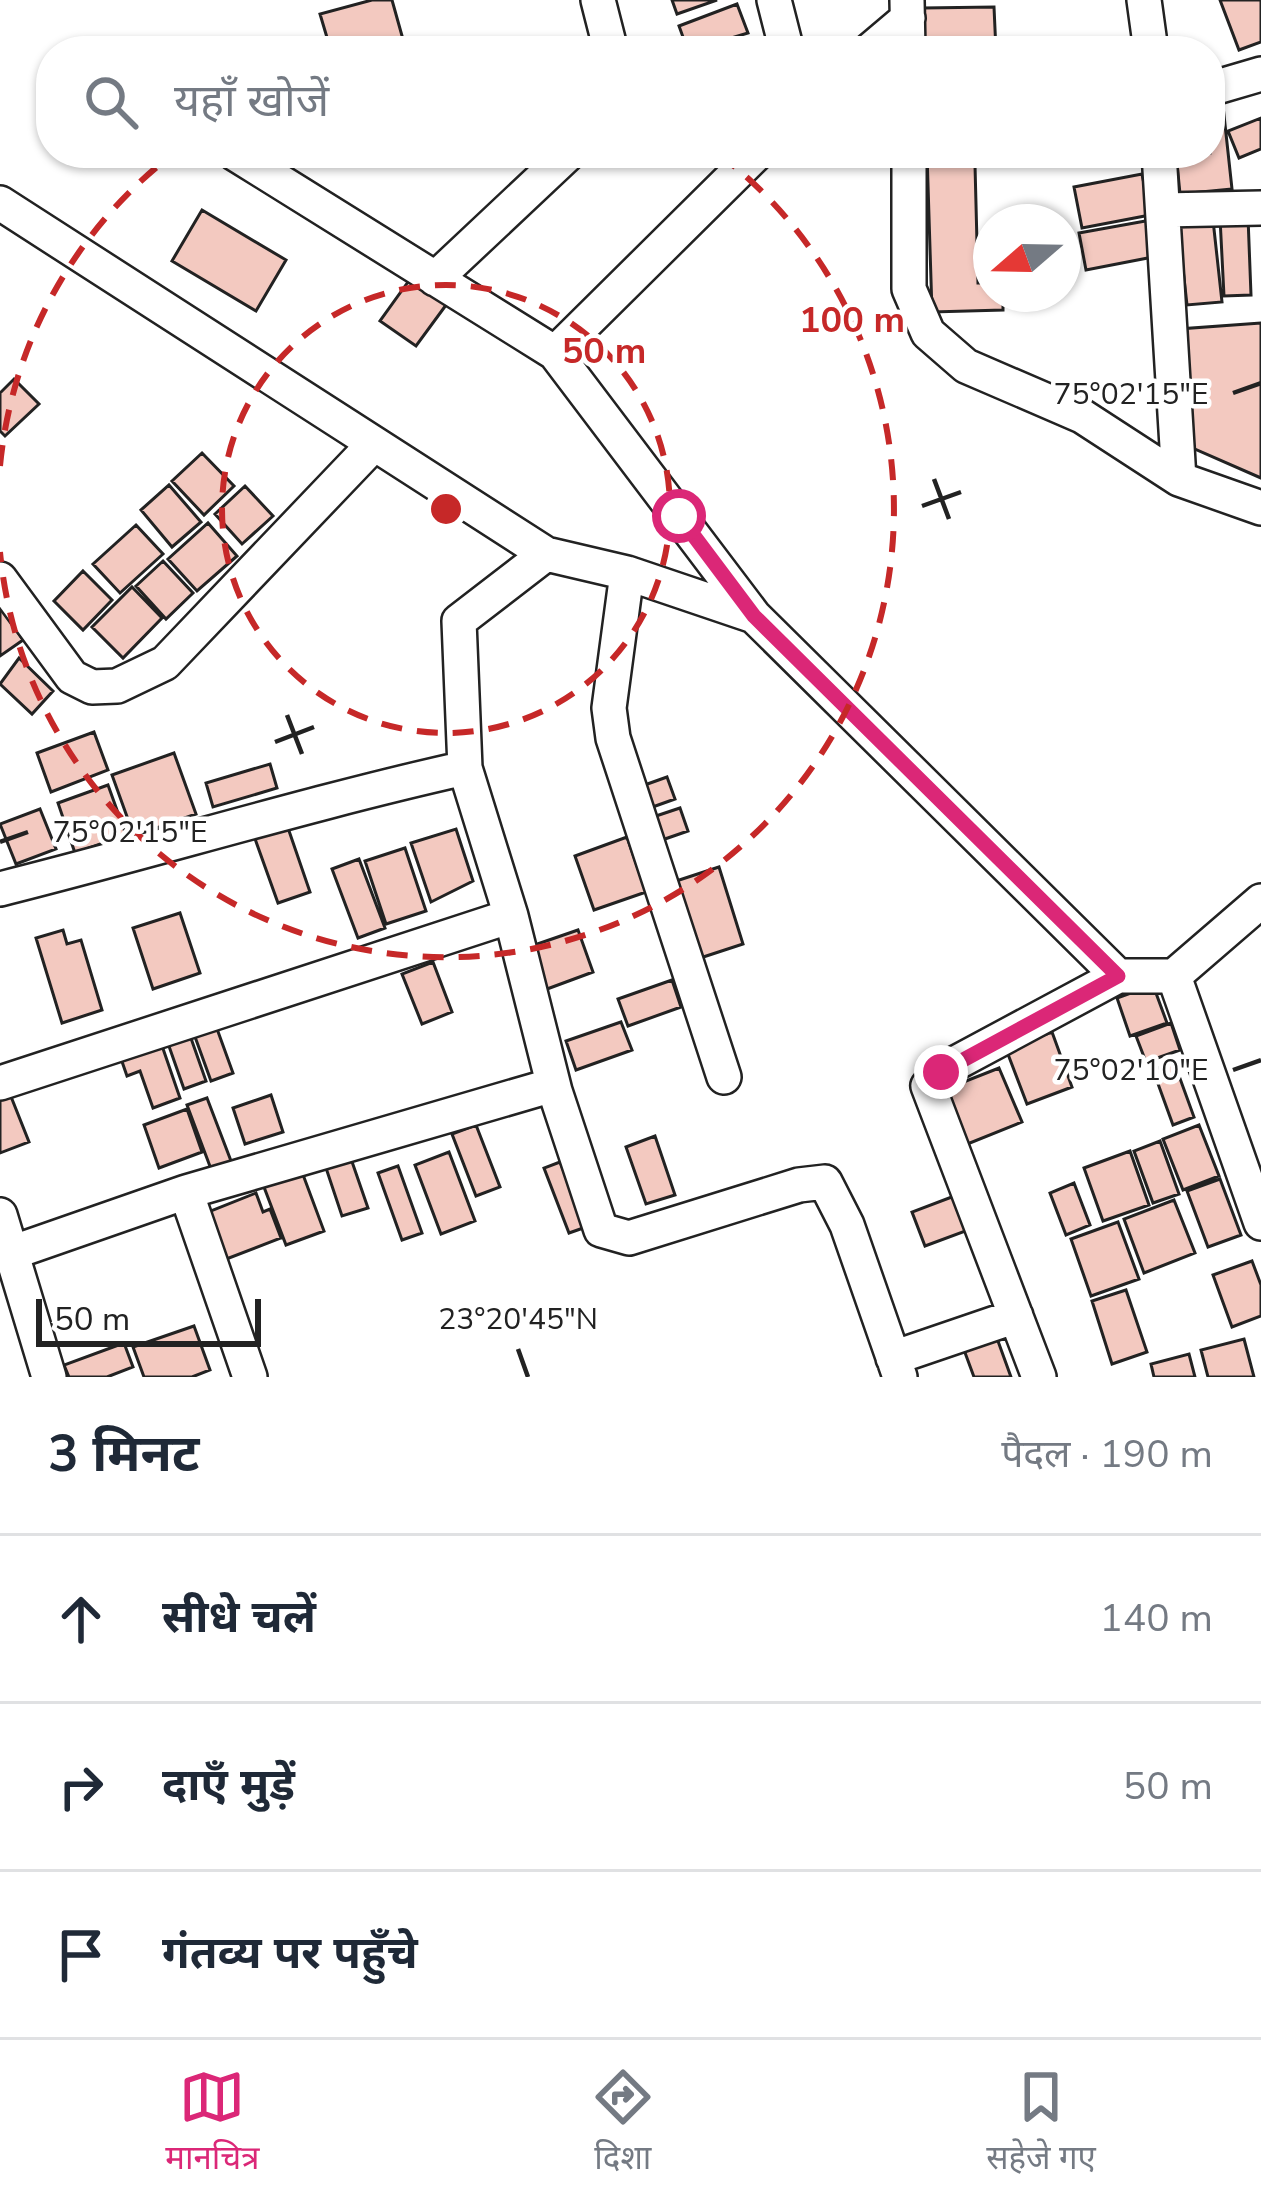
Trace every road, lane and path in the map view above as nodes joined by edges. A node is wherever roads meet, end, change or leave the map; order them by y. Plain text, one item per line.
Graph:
1 (598, 0) edge
2 (774, 0) edge
3 (1144, 0) edge
4 (607, 36) edge
5 (783, 36) edge
6 (1149, 36) edge
7 (1261, 74) edge
8 (1225, 85) edge
9 (258, 168) edge
10 (553, 168) edge
11 (742, 168) edge
12 (909, 168) edge
13 (1160, 168) edge
14 (0, 203) edge
15 (1261, 208) edge
16 (1162, 210) junction
17 (435, 279) junction
18 (555, 353) junction
19 (373, 445) junction
20 (1179, 479) junction
21 (1261, 508) edge
22 (546, 554) junction
23 (627, 573) junction
24 (0, 579) edge
25 (754, 616) junction
26 (465, 769) junction
27 (0, 889) edge
28 (1261, 901) edge
29 (511, 916) junction
30 (1118, 976) junction
31 (1174, 976) junction
32 (724, 1077) dead end
33 (0, 1083) edge
34 (554, 1085) junction
35 (186, 1192) junction
36 (0, 1215) edge
37 (1261, 1222) edge
38 (11, 1253) junction
39 (1016, 1316) junction
40 (896, 1367) edge
41 (49, 1377) edge
42 (250, 1377) edge
43 (1039, 1377) edge

1 - 4 street
2 - 5 street
3 - 6 street
7 - 8 street
9 - 17 street
10 - 17 street
11 - 18 street
12 - 20 street
13 - 16 street
14 - 19 street
15 - 16 street
16 - 20 street
17 - 18 street
18 - 25 street
19 - 22 street
19 - 24 street
20 - 21 street
22 - 23 street
22 - 26 street
23 - 25 street
23 - 32 street
25 - 30 street
26 - 27 street
26 - 29 street
28 - 31 street
29 - 33 street
29 - 34 street
30 - 31 street
30 - 39 street
31 - 37 street
34 - 35 street
34 - 40 street
35 - 38 street
35 - 42 street
36 - 38 street
38 - 41 street
39 - 40 street
39 - 43 street

